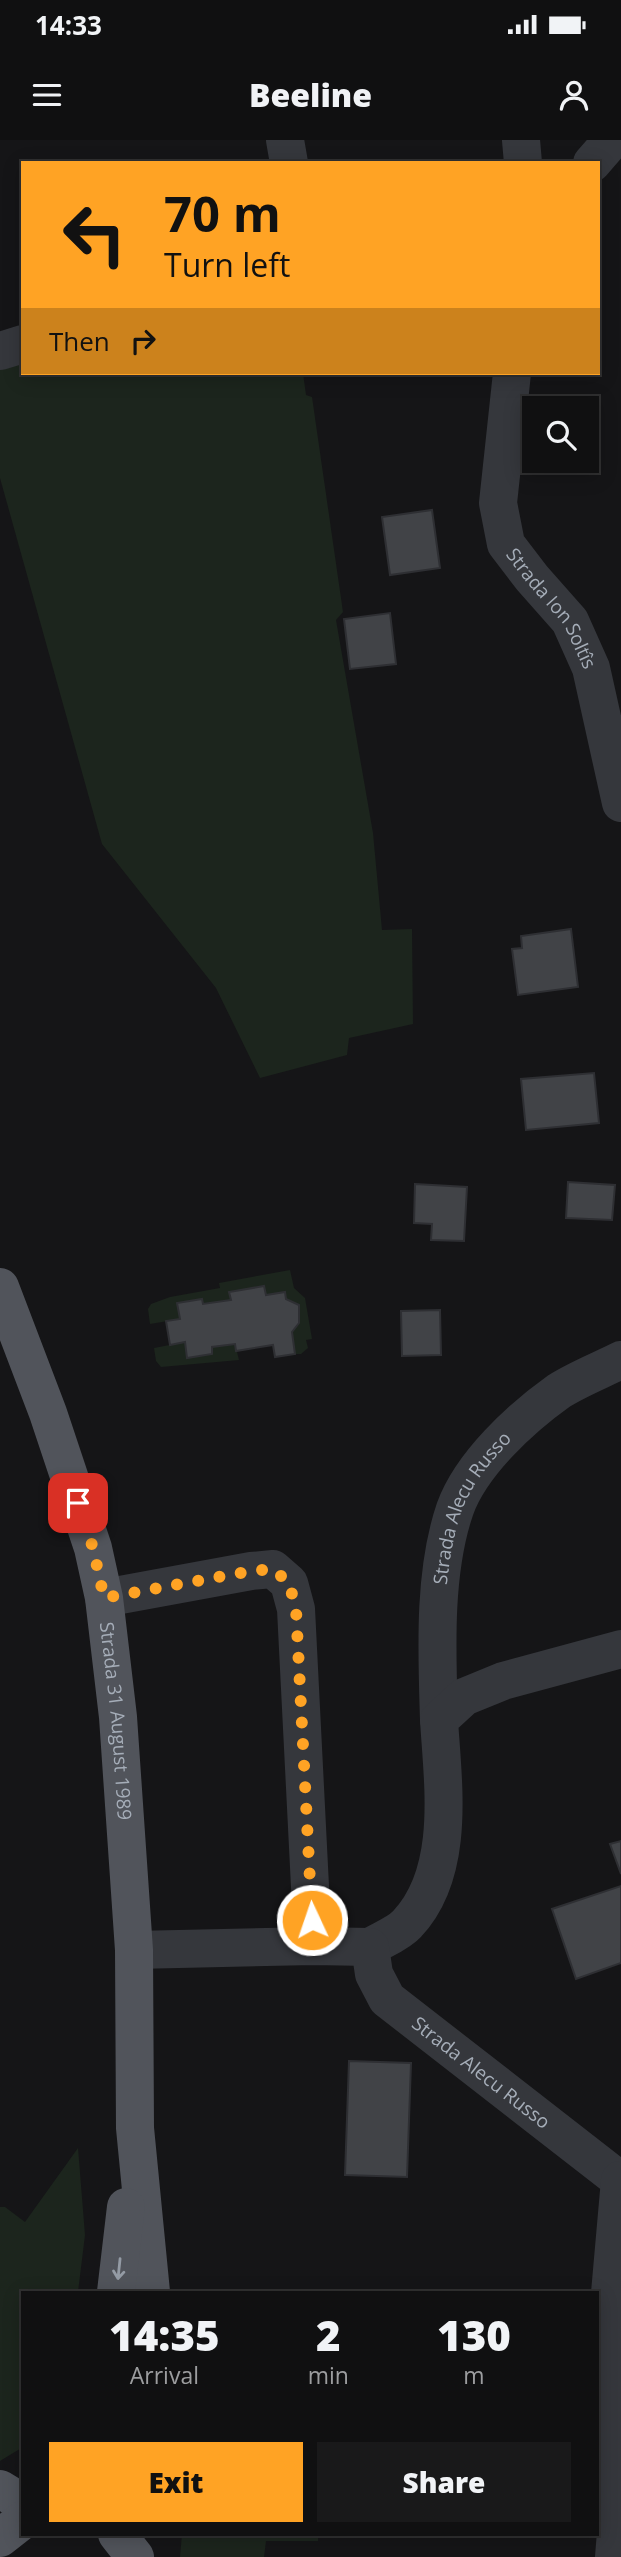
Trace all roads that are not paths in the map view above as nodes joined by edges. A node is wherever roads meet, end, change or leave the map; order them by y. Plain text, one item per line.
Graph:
1 (285, 140) edge
2 (521, 140) edge
3 (611, 140) edge
4 (289, 161) edge
5 (523, 161) edge
6 (594, 161) edge
7 (21, 345) edge
8 (0, 351) edge
9 (512, 375) edge
10 (621, 803) edge
11 (0, 1287) edge
12 (621, 1360) edge
13 (104, 1598) junction
14 (621, 1649) edge
15 (439, 1720) junction
16 (313, 1946) junction
17 (370, 1947) junction
18 (134, 1950) junction
19 (135, 2128) junction
20 (620, 2180) edge
21 (116, 2291) edge
22 (151, 2291) edge
23 (0, 2489) edge
24 (21, 2502) edge
25 (21, 2522) edge
26 (119, 2536) edge
27 (148, 2536) edge
28 (0, 2538) edge
29 (135, 2557) edge
30 (146, 2557) edge
31 (614, 2557) edge

1 - 4 street
2 - 5 street
3 - 6 street
7 - 8 street
9 - 10 street, Strada Ion Soltîs
11 - 13 main road, Strada 31 August 1989
12 - 15 street, Strada Alecu Russo
13 - 16 street
13 - 18 main road, Strada 31 August 1989
14 - 15 street
15 - 17 street, Strada Alecu Russo
16 - 17 street
16 - 18 street
17 - 20 street, Strada Alecu Russo
18 - 19 main road, Strada 31 August 1989
19 -> 21 main road, Strada 31 August 1989
19 - 22 main road, Strada 31 August 1989
20 - 31 street, Strada Alecu Russo
23 - 24 main road
25 - 28 main road
26 - 29 main road
27 - 30 main road

